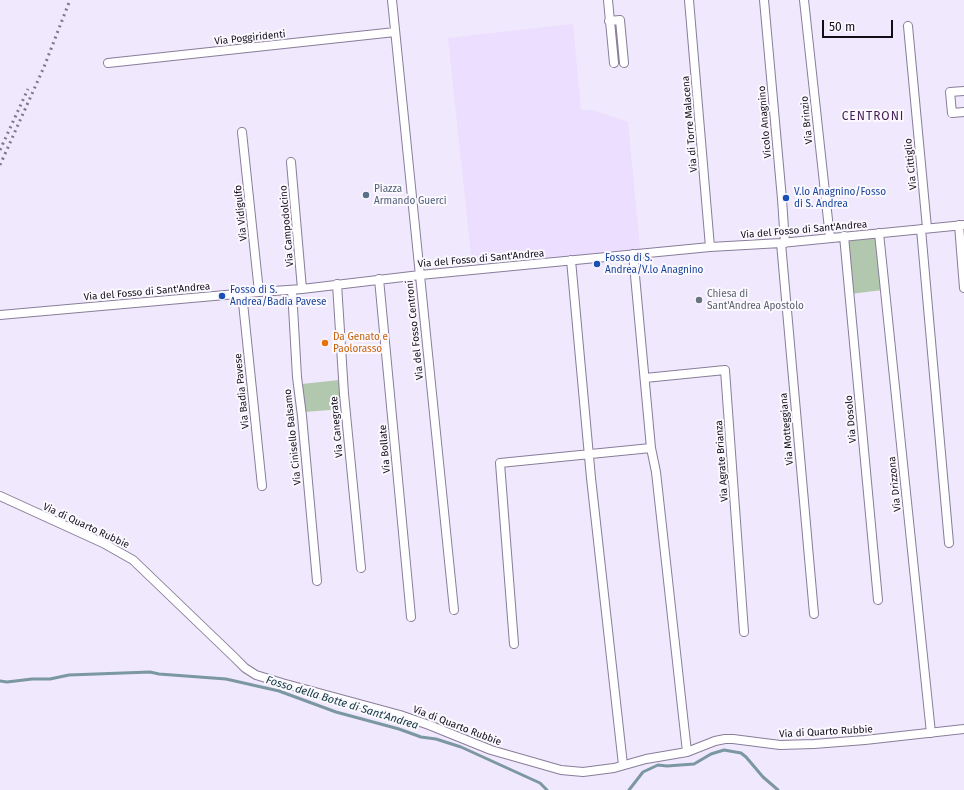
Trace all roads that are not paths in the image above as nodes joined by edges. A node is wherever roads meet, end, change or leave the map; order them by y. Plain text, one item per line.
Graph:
1 (392, 0) edge
2 (608, 0) edge
3 (689, 0) edge
4 (764, 0) edge
5 (804, 0) edge
6 (609, 21) junction
7 (908, 26) dead end
8 (395, 32) junction
9 (108, 63) dead end
10 (614, 63) dead end
11 (624, 63) dead end
12 (964, 90) edge
13 (964, 112) edge
14 (242, 132) dead end
15 (291, 162) dead end
16 (962, 225) edge
17 (924, 228) junction
18 (879, 233) junction
19 (844, 236) junction
20 (830, 238) junction
21 (783, 243) junction
22 (710, 247) junction
23 (633, 254) junction
24 (571, 260) junction
25 (420, 275) junction
26 (379, 279) junction
27 (337, 284) junction
28 (964, 288) edge
29 (302, 289) junction
30 (292, 290) junction
31 (258, 292) junction
32 (242, 293) junction
33 (0, 314) edge
34 (645, 378) junction
35 (651, 448) junction
36 (589, 454) junction
37 (262, 486) dead end
38 (0, 496) edge
39 (949, 544) dead end
40 (361, 568) dead end
41 (317, 581) dead end
42 (878, 600) dead end
43 (454, 610) dead end
44 (814, 614) dead end
45 (411, 617) dead end
46 (744, 632) dead end
47 (514, 644) dead end
48 (964, 729) edge
49 (931, 733) junction
50 (687, 752) junction
51 (623, 766) junction

1 - 8 street, Via del Fosso Centroni
2 - 6 street
3 - 22 street, Via di Torre Malacena
4 - 21 street, Vicolo Anagnino
5 - 20 street, Via Brinzio
6 - 10 street
6 - 11 street
7 - 17 street, Via Cittiglio
8 - 9 street, Via Poggiridenti
8 - 25 street, Via del Fosso Centroni
12 - 13 street
14 - 31 street, Via Vidigulfo
15 - 29 street, Via Campodolcino
16 - 17 street, Via del Fosso di Sant'Andrea
16 - 28 street
17 - 18 street, Via del Fosso di Sant'Andrea
17 - 39 street, Via Cittiglio
18 - 19 street, Via del Fosso di Sant'Andrea
18 - 49 street, Via Drizzona
19 - 20 street, Via del Fosso di Sant'Andrea
19 - 42 street, Via Dosolo
20 - 21 street, Via del Fosso di Sant'Andrea
21 - 22 street, Via del Fosso di Sant'Andrea
21 - 44 street, Via Motteggiana
22 - 23 street, Via del Fosso di Sant'Andrea
23 - 24 street, Via del Fosso di Sant'Andrea
23 - 34 street
24 - 25 street, Via del Fosso di Sant'Andrea
24 - 36 street
25 - 26 street, Via del Fosso di Sant'Andrea
25 - 43 street, Via del Fosso Centroni
26 - 27 street, Via del Fosso di Sant'Andrea
26 - 45 street, Via Bollate
27 - 29 street, Via del Fosso di Sant'Andrea
27 - 40 street, Via Canegrate
29 - 30 street, Via del Fosso di Sant'Andrea
30 - 31 street, Via del Fosso di Sant'Andrea
30 - 41 street, Via Cinisello Balsamo
31 - 32 street, Via del Fosso di Sant'Andrea
32 - 33 street, Via del Fosso di Sant'Andrea
32 - 37 street, Via Badia Pavese
34 - 35 street
34 - 46 street, Via Agrate Brianza
35 - 36 street
35 - 50 street
36 - 47 street
36 - 51 street
38 - 51 street, Via di Quarto Rubbie
48 - 49 street, Via di Quarto Rubbie
49 - 50 street, Via di Quarto Rubbie
50 - 51 street, Via di Quarto Rubbie

